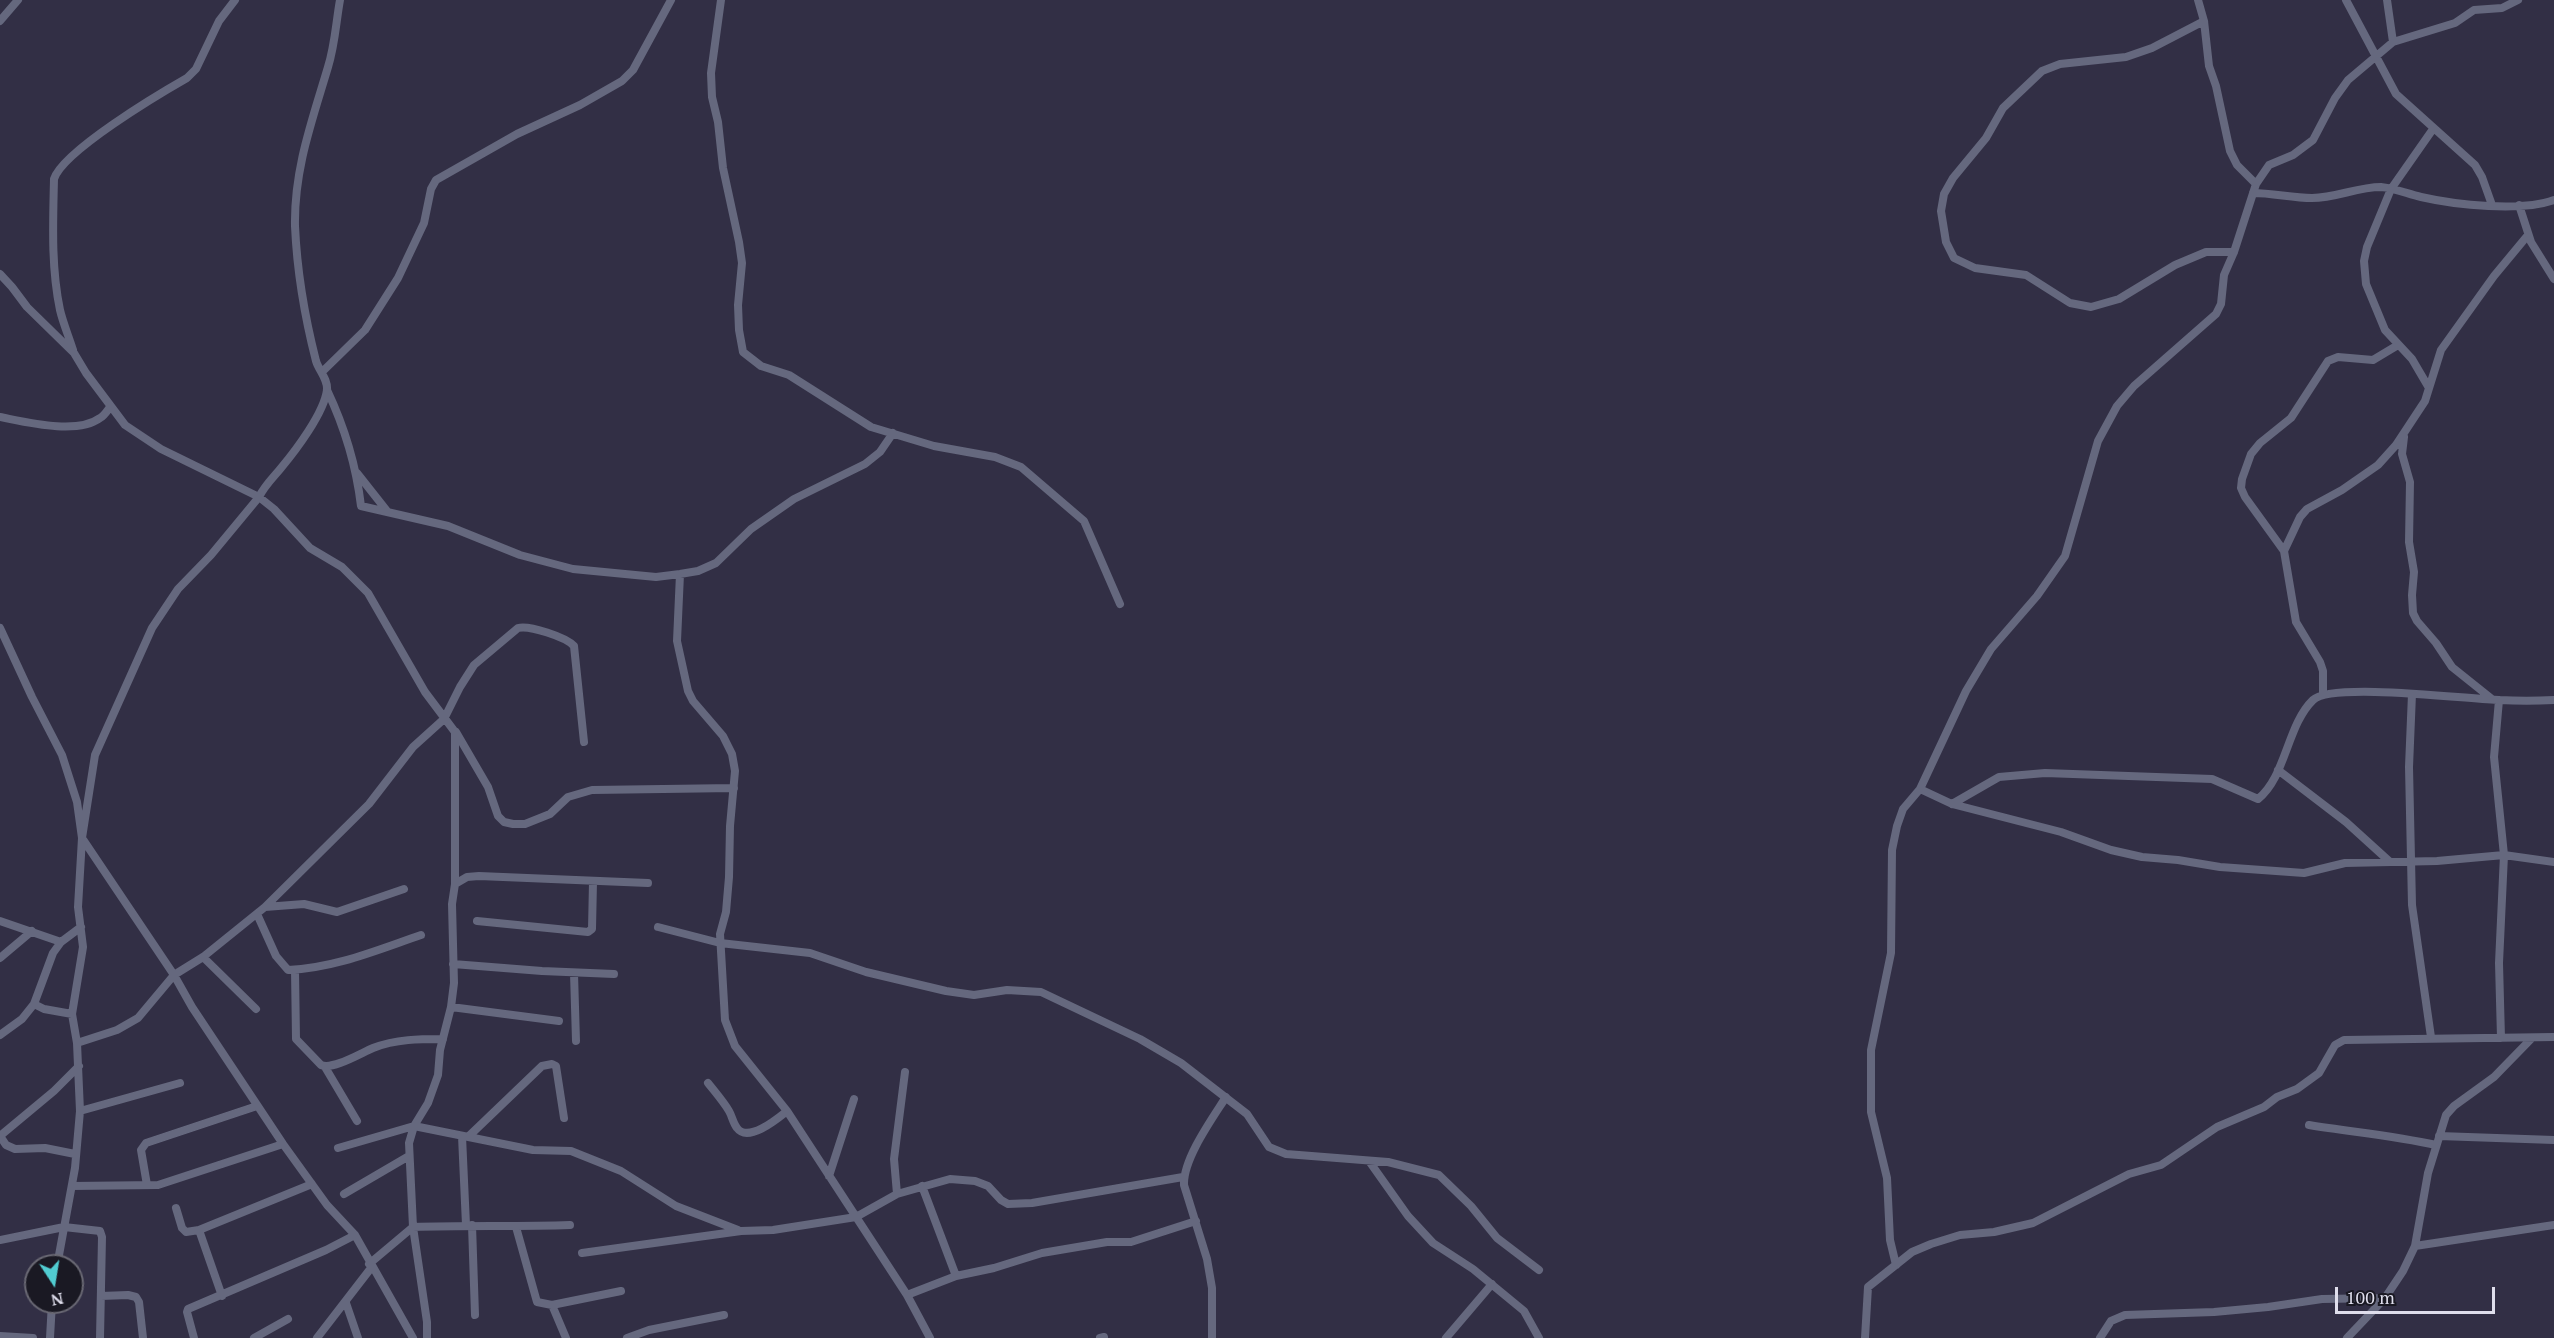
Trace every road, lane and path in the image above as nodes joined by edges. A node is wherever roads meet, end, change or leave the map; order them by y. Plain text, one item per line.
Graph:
1 (18, 0) edge
2 (235, 0) edge
3 (340, 0) edge
4 (671, 0) edge
5 (721, 0) edge
6 (2198, 0) edge
7 (2346, 0) edge
8 (2387, 0) edge
9 (2518, 0) edge
10 (0, 21) edge
11 (2204, 21) junction
12 (2392, 42) junction
13 (2378, 56) junction
14 (2433, 129) junction
15 (2254, 189) junction
16 (2391, 189) junction
17 (2554, 200) edge
18 (2492, 205) junction
19 (2519, 205) junction
20 (2528, 235) junction
21 (2234, 252) junction
22 (0, 274) edge
23 (2554, 279) edge
24 (2398, 345) junction
25 (74, 353) junction
26 (322, 372) junction
27 (2429, 388) junction
28 (327, 390) junction
29 (110, 407) junction
30 (0, 417) edge
31 (893, 433) junction
32 (2404, 434) junction
33 (357, 472) junction
34 (259, 497) junction
35 (387, 511) junction
36 (2284, 551) junction
37 (680, 574) junction
38 (1120, 604) dead end
39 (0, 628) edge
40 (2323, 694) junction
41 (2412, 694) junction
42 (2495, 700) junction
43 (2554, 700) edge
44 (444, 718) junction
45 (455, 732) junction
46 (584, 742) dead end
47 (2278, 770) junction
48 (734, 788) junction
49 (1920, 789) junction
50 (1952, 804) junction
51 (81, 838) junction
52 (2504, 855) junction
53 (2389, 861) junction
54 (2410, 861) junction
55 (2554, 862) edge
56 (593, 882) junction
57 (648, 883) dead end
58 (455, 884) junction
59 (404, 889) dead end
60 (266, 908) junction
61 (257, 914) junction
62 (0, 921) edge
63 (477, 921) dead end
64 (81, 927) junction
65 (658, 927) dead end
66 (32, 931) junction
67 (421, 935) dead end
68 (61, 942) junction
69 (720, 943) junction
70 (203, 957) junction
71 (0, 958) edge
72 (453, 964) junction
73 (295, 970) junction
74 (574, 972) junction
75 (614, 974) dead end
76 (174, 975) junction
77 (34, 1004) junction
78 (451, 1007) junction
79 (256, 1009) dead end
80 (72, 1014) junction
81 (559, 1021) dead end
82 (0, 1035) edge
83 (2554, 1037) edge
84 (2431, 1038) junction
85 (2501, 1038) junction
86 (2532, 1038) junction
87 (443, 1039) junction
88 (576, 1041) dead end
89 (77, 1043) junction
90 (79, 1066) junction
91 (325, 1067) junction
92 (905, 1072) dead end
93 (180, 1083) dead end
94 (708, 1083) dead end
95 (1226, 1097) junction
96 (854, 1099) dead end
97 (257, 1106) junction
98 (80, 1111) junction
99 (787, 1111) junction
100 (564, 1118) dead end
101 (357, 1121) dead end
102 (2309, 1125) dead end
103 (414, 1126) junction
104 (0, 1136) edge
105 (465, 1136) junction
106 (2554, 1140) edge
107 (2437, 1141) junction
108 (283, 1144) junction
109 (338, 1148) dead end
110 (75, 1154) junction
111 (410, 1156) junction
112 (1369, 1161) junction
113 (829, 1176) junction
114 (1183, 1177) junction
115 (312, 1184) junction
116 (147, 1185) junction
117 (72, 1186) junction
118 (922, 1186) junction
119 (344, 1194) dead end
120 (897, 1194) junction
121 (176, 1208) dead end
122 (856, 1217) junction
123 (1196, 1221) junction
124 (469, 1225) junction
125 (2554, 1225) edge
126 (570, 1226) dead end
127 (64, 1227) junction
128 (413, 1227) junction
129 (516, 1227) junction
130 (199, 1230) junction
131 (741, 1231) junction
132 (355, 1235) junction
133 (0, 1240) edge
134 (2415, 1246) junction
135 (582, 1253) dead end
136 (59, 1254) edge
137 (1896, 1265) junction
138 (370, 1266) junction
139 (1539, 1270) dead end
140 (956, 1276) junction
141 (1492, 1284) junction
142 (621, 1291) dead end
143 (907, 1295) junction
144 (101, 1296) junction
145 (222, 1296) junction
146 (2385, 1298) junction
147 (346, 1303) junction
148 (552, 1305) junction
149 (51, 1314) edge
150 (475, 1315) dead end
151 (724, 1315) dead end
152 (288, 1319) dead end
153 (0, 1336) edge
154 (33, 1338) edge
155 (50, 1338) edge
156 (100, 1338) edge
157 (143, 1338) edge
158 (194, 1338) edge
159 (254, 1338) edge
160 (317, 1338) edge
161 (358, 1338) edge
162 (413, 1338) edge
163 (427, 1338) edge
164 (566, 1338) edge
165 (627, 1338) edge
166 (930, 1338) edge
167 (1212, 1338) edge
168 (1446, 1338) edge
169 (1539, 1338) edge
170 (1865, 1338) edge
171 (2100, 1338) edge
172 (2347, 1338) edge

1 - 10 street
2 - 25 street
3 - 26 street
4 - 26 street
5 - 31 street
6 - 11 street
7 - 13 street
8 - 12 street
9 - 12 street
11 - 15 street
11 - 21 street
12 - 13 street
13 - 14 street
13 - 15 street
14 - 16 street
14 - 18 street
15 - 16 street
15 - 21 street
16 - 18 street
16 - 24 street
17 - 19 street
18 - 19 street
19 - 20 street
20 - 23 street
20 - 27 street
21 - 49 street
22 - 25 street
24 - 27 street
24 - 36 street
25 - 29 street
26 - 28 street
27 - 32 street
28 - 33 street
28 - 34 street
29 - 30 street
29 - 34 street
31 - 37 street
31 - 38 street
32 - 36 street
32 - 42 street
33 - 35 street
33 - 35 street
34 - 44 street
34 - 51 street
35 - 37 street
36 - 40 street
37 - 48 street
39 - 51 street
40 - 41 street
40 - 47 street
41 - 42 street
41 - 54 street
42 - 43 street
42 - 52 street
44 - 45 street
44 - 46 street
44 - 60 street
45 - 48 street
45 - 58 street
47 - 50 street
47 - 53 street
48 - 69 street
49 - 50 street
49 - 137 street
50 - 53 street
51 - 64 street
51 - 76 street
52 - 54 street
52 - 55 street
52 - 85 street
53 - 54 street
54 - 84 street
56 - 57 street
56 - 58 street
56 - 63 street
58 - 72 street
59 - 60 street
60 - 61 street
61 - 70 street
61 - 73 street
62 - 66 street
64 - 68 street
64 - 80 street
65 - 69 street
66 - 68 street
66 - 71 street
67 - 73 street
68 - 77 street
69 - 95 street
69 - 99 street
70 - 76 street
70 - 79 street
72 - 74 street
72 - 78 street
73 - 91 street
74 - 75 street
74 - 88 street
76 - 89 street
76 - 97 street
77 - 80 street
77 - 82 street
78 - 81 street
78 - 87 street
80 - 89 street
83 - 86 street
84 - 85 street
84 - 137 street
85 - 86 street
86 - 107 street
87 - 91 street
87 - 103 street
89 - 90 street
90 - 98 street
90 - 104 street
91 - 101 street
92 - 120 street
93 - 98 street
94 - 99 street
95 - 112 street
95 - 114 street
96 - 113 street
97 - 108 street
97 - 116 street
98 - 110 street
99 - 113 street
100 - 105 street
102 - 107 street
103 - 105 street
103 - 109 street
103 - 111 street
104 - 110 street
105 - 124 street
105 - 131 street
106 - 107 street
107 - 134 street
108 - 115 street
108 - 116 street
110 - 117 street
111 - 119 street
111 - 128 street
112 - 139 street
112 - 141 street
113 - 122 street
114 - 118 street
114 - 123 street
115 - 130 street
115 - 132 street
116 - 117 street
117 - 127 street
118 - 120 street
118 - 140 street
120 - 122 street
121 - 130 street
122 - 131 street
122 - 143 street
123 - 140 street
123 - 167 street
124 - 128 street
124 - 129 street
124 - 150 street
125 - 134 street
126 - 129 street
127 - 133 street
127 - 136 street
127 - 144 street
128 - 138 street
128 - 163 street
129 - 148 street
130 - 145 street
131 - 135 street
132 - 138 street
132 - 145 street
134 - 146 street
137 - 170 street
138 - 147 street
138 - 162 street
140 - 143 street
141 - 168 street
141 - 169 street
142 - 148 street
143 - 166 street
144 - 156 street
144 - 157 street
145 - 158 street
146 - 171 street
146 - 172 street
147 - 160 street
147 - 161 street
148 - 164 street
149 - 155 street
151 - 165 street
152 - 159 street
153 - 154 street

